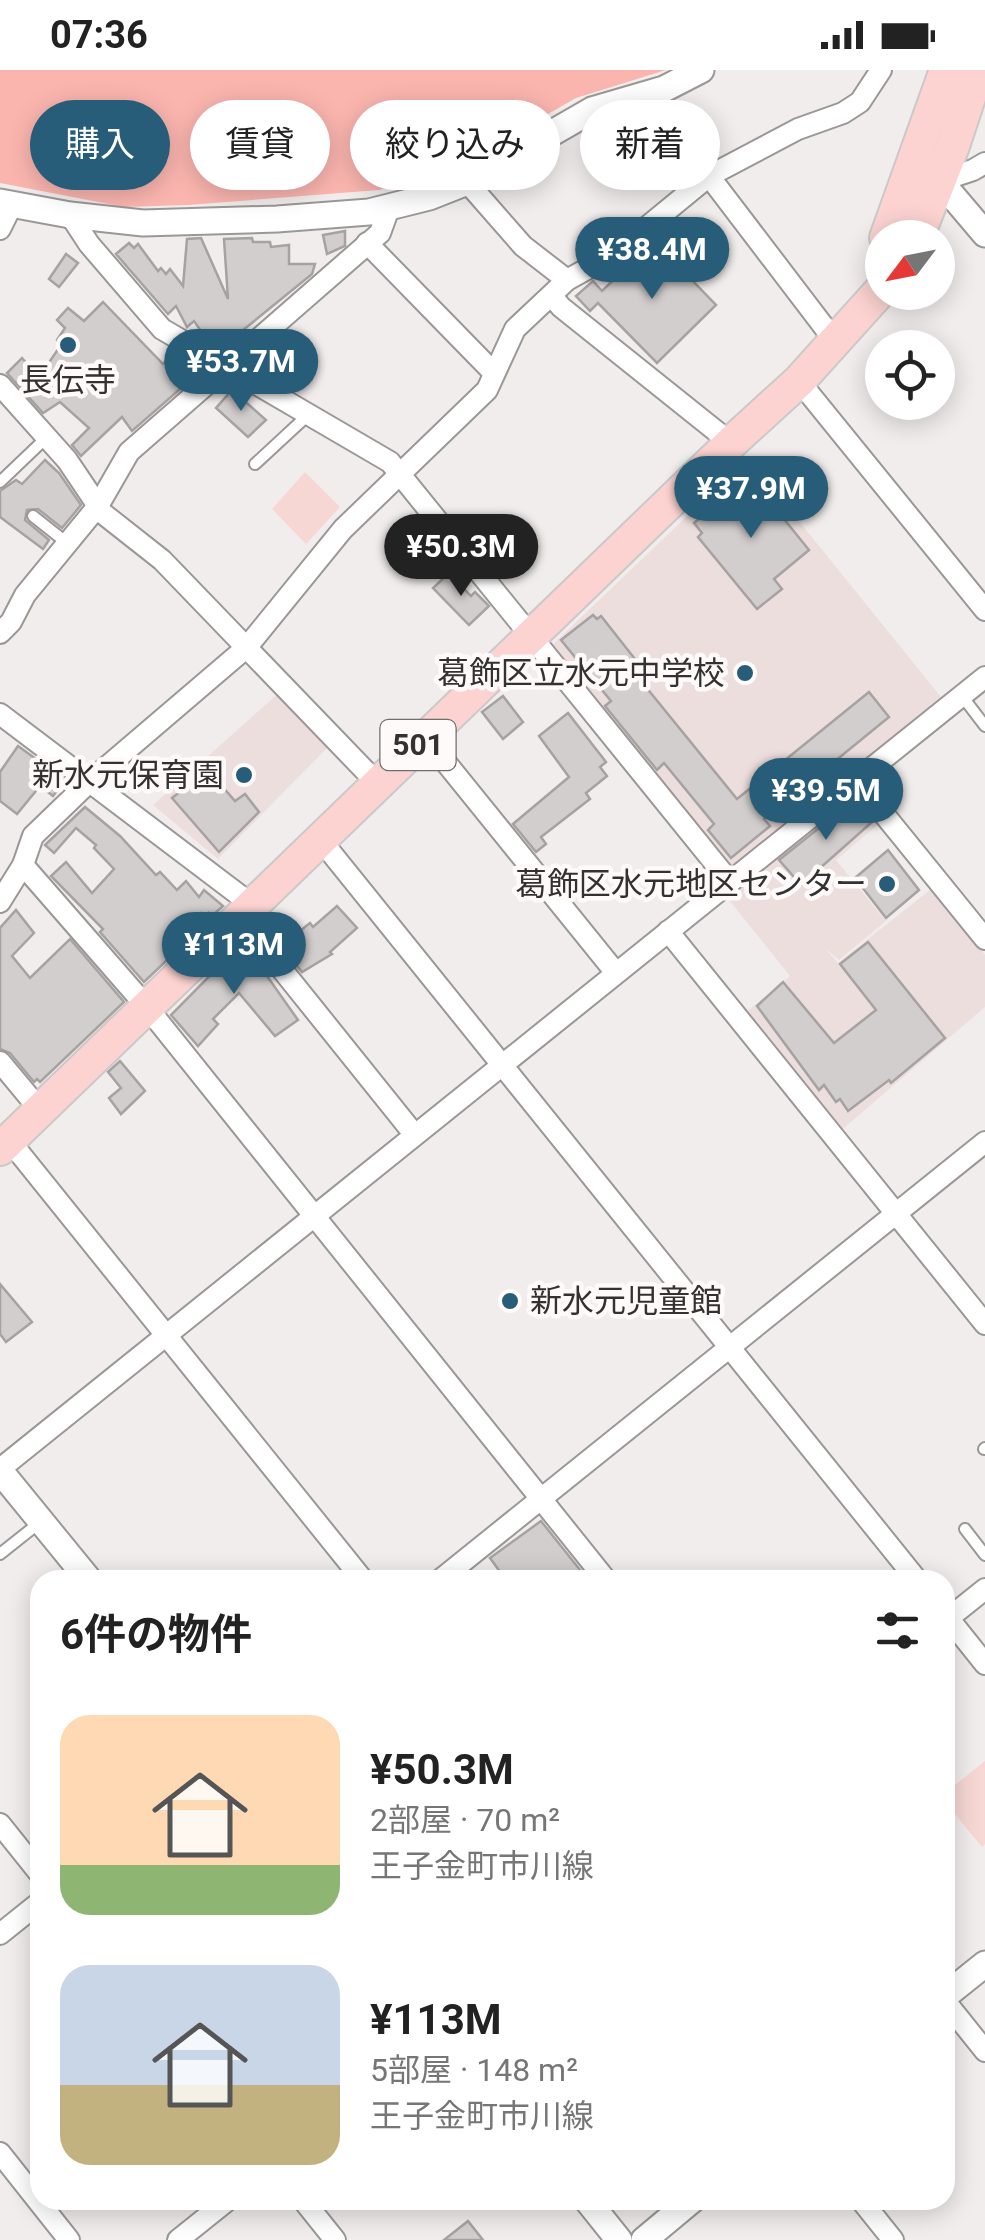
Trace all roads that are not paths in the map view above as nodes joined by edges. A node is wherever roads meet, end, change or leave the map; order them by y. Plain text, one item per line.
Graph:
1 (701, 70) edge
2 (881, 70) edge
3 (946, 70) edge
4 (978, 70) edge
5 (560, 128) edge
6 (985, 162) edge
7 (720, 170) edge
8 (926, 176) junction
9 (447, 190) edge
10 (474, 190) edge
11 (692, 190) edge
12 (720, 190) edge
13 (6, 203) edge
14 (389, 208) junction
15 (70, 215) junction
16 (898, 220) edge
17 (919, 220) edge
18 (0, 229) edge
19 (985, 234) edge
20 (366, 243) junction
21 (865, 285) edge
22 (560, 288) junction
23 (865, 307) edge
24 (834, 340) junction
25 (227, 366) junction
26 (494, 373) junction
27 (799, 381) junction
28 (0, 385) edge
29 (308, 415) junction
30 (47, 437) junction
31 (731, 443) junction
32 (255, 464) dead end
33 (400, 475) junction
34 (0, 482) edge
35 (97, 507) junction
36 (33, 516) dead end
37 (67, 543) junction
38 (985, 610) edge
39 (4, 622) edge
40 (532, 637) junction
41 (246, 646) junction
42 (985, 678) edge
43 (962, 696) junction
44 (0, 714) edge
45 (985, 726) edge
46 (426, 738) junction
47 (857, 781) junction
48 (90, 782) junction
49 (378, 784) junction
50 (320, 839) junction
51 (22, 865) junction
52 (730, 882) junction
53 (0, 902) edge
54 (245, 910) junction
55 (668, 932) junction
56 (985, 939) edge
57 (616, 974) junction
58 (146, 1006) junction
59 (0, 1062) edge
60 (502, 1064) junction
61 (40, 1110) junction
62 (414, 1134) junction
63 (985, 1142) edge
64 (4, 1144) edge
65 (896, 1213) junction
66 (314, 1216) junction
67 (985, 1324) edge
68 (165, 1334) junction
69 (730, 1346) junction
70 (0, 1470) edge
71 (541, 1500) junction
72 (42, 1521) junction
73 (964, 1529) dead end
74 (0, 1554) edge
75 (985, 1556) edge
76 (80, 1570) edge
77 (355, 1570) edge
78 (453, 1570) edge
79 (598, 1570) edge
80 (910, 1570) edge
81 (985, 1589) edge
82 (955, 1611) edge
83 (955, 1629) edge
84 (985, 1664) edge
85 (0, 1824) edge
86 (30, 1862) edge
87 (30, 1910) edge
88 (0, 1934) edge
89 (985, 1964) edge
90 (955, 1990) edge
91 (955, 2011) edge
92 (985, 2051) edge
93 (0, 2153) edge
94 (30, 2190) edge
95 (46, 2210) edge
96 (216, 2210) edge
97 (311, 2210) edge
98 (595, 2210) edge
99 (680, 2210) edge
100 (868, 2210) edge
101 (70, 2240) edge
102 (178, 2240) edge
103 (335, 2240) edge
104 (619, 2240) edge
105 (644, 2240) edge
106 (892, 2240) edge

1 - 5 street
2 - 7 street
3 - 8 main road
4 - 8 main road
6 - 8 street
8 - 16 main road
8 - 17 main road
8 - 19 street
9 - 14 street
10 - 22 street
11 - 22 street
12 - 24 street
13 - 15 street
13 - 18 street
14 - 15 street
14 - 20 street
15 - 25 street
20 - 25 street
20 - 26 street
21 - 24 main road, 501
22 - 26 street
22 - 31 street
23 - 24 main road, 501
24 - 27 main road, 501
25 - 29 street
25 - 35 street
26 - 33 street
27 - 31 main road, 501
27 - 38 street
28 - 30 street
29 - 32 lane
29 - 33 street
30 - 34 lane
30 - 35 street
31 - 40 main road, 501
33 - 40 street
33 - 41 street
35 - 37 street
35 - 41 street
36 - 37 lane
37 - 39 street
40 - 46 main road, 501
40 - 52 street
41 - 48 street
41 - 49 street
42 - 43 street
43 - 45 lane
43 - 47 street
44 - 48 street
46 - 49 main road, 501
46 - 57 street
47 - 52 street
47 - 56 street
48 - 51 street
48 - 54 street
49 - 50 main road, 501
50 - 54 main road, 501
50 - 60 street
51 - 53 street
51 - 58 street
52 - 55 street
54 - 58 main road, 501
54 - 62 street
55 - 57 street
55 - 65 street
57 - 60 street
58 - 61 main road, 501
58 - 66 street
59 - 61 street
60 - 62 street
60 - 69 street
61 - 64 main road, 501
62 - 66 street
63 - 65 street
64 - 68 street
65 - 67 street
65 - 69 street
66 - 68 street
66 - 71 street
68 - 70 street
68 - 77 street
69 - 71 street
69 - 80 street
70 - 72 street
71 - 78 street
71 - 79 street
72 - 74 lane
72 - 76 street
73 - 75 lane
81 - 82 street
83 - 84 street
85 - 86 street
87 - 88 street
89 - 90 street
91 - 92 street
93 - 94 street
95 - 101 street
96 - 102 street
97 - 103 street
98 - 104 street
99 - 105 street
100 - 106 street

